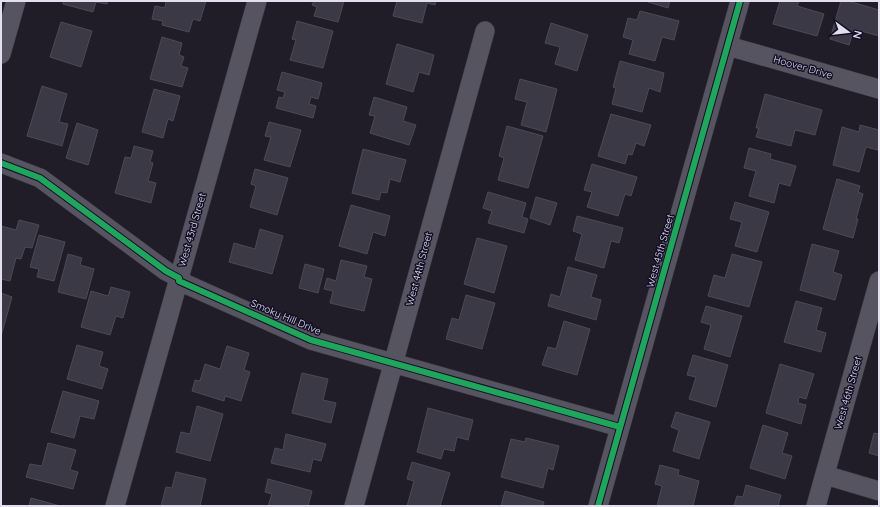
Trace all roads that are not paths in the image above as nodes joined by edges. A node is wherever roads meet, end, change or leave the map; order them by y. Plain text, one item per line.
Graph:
1 (16, 1) edge
2 (257, 1) edge
3 (740, 1) edge
4 (485, 31) dead end
5 (728, 46) junction
6 (1, 54) edge
7 (879, 89) edge
8 (1, 163) edge
9 (179, 278) junction
10 (878, 286) edge
11 (393, 364) junction
12 (620, 427) junction
13 (825, 475) junction
14 (879, 491) edge
15 (115, 506) edge
16 (354, 506) edge
17 (598, 506) edge
18 (816, 506) edge

1 - 6 street
2 - 9 street, West 43rd Street
3 - 5 street, West 45th Street
4 - 11 street, West 44th Street
5 - 7 street, Hoover Drive
5 - 12 street, West 45th Street
8 - 9 street, Smoky Hill Drive
9 - 11 street, Smoky Hill Drive
9 - 15 street, West 43rd Street
10 - 13 street, West 46th Street
11 - 12 street, Smoky Hill Drive
11 - 16 street, West 44th Street
12 - 17 street, West 45th Street
13 - 14 street
13 - 18 street, West 46th Street

